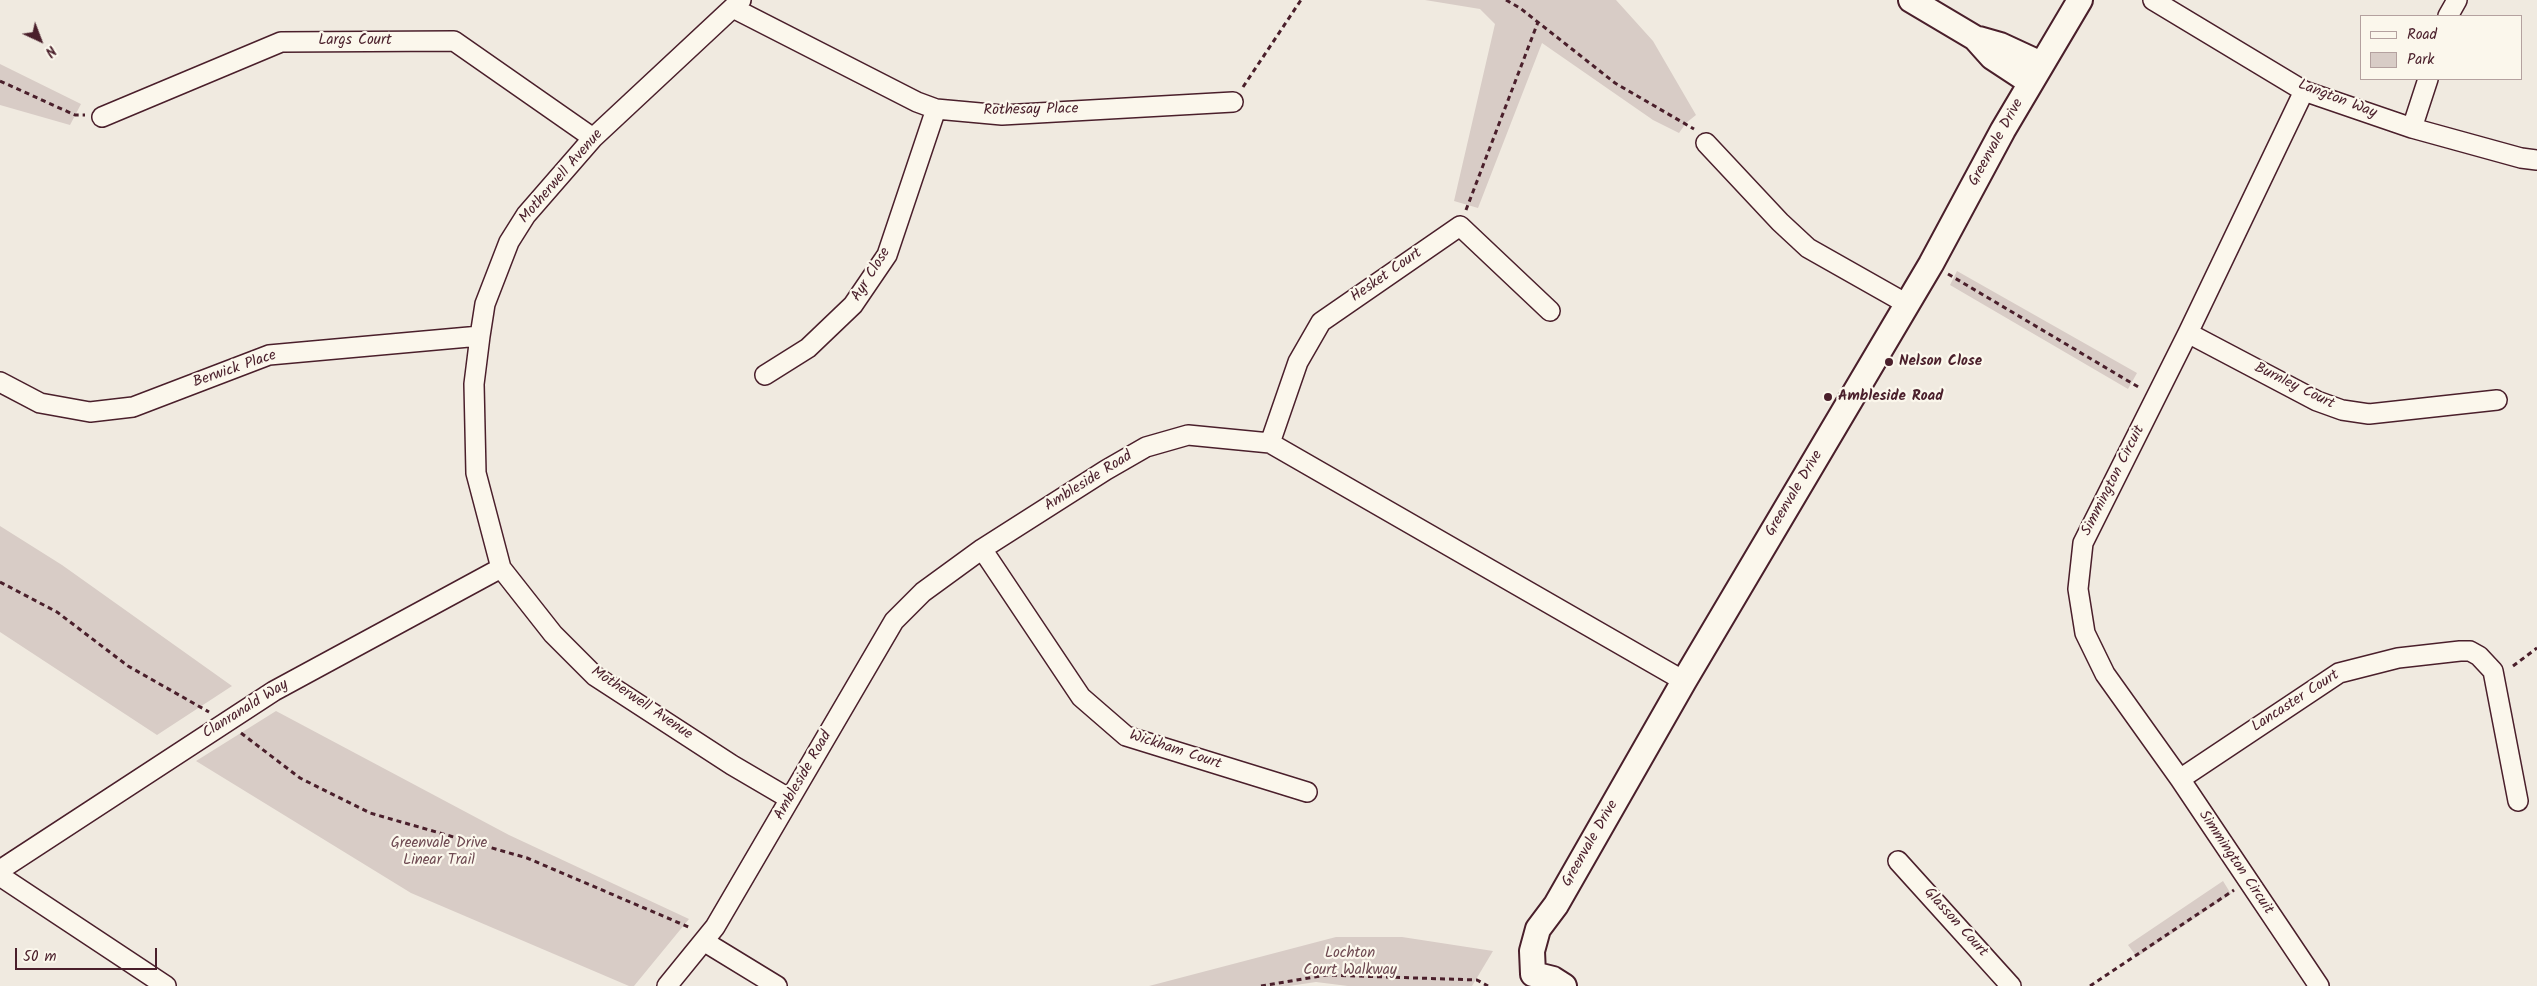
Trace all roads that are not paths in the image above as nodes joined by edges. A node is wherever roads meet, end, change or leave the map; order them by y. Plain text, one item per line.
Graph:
1 (1911, 0) edge
2 (2080, 0) edge
3 (2153, 0) edge
4 (2457, 0) edge
5 (737, 4) edge
6 (2449, 15) edge
7 (2036, 73) junction
8 (2428, 80) edge
9 (2304, 91) junction
10 (1233, 102) road end
11 (936, 109) junction
12 (102, 117) road end
13 (2412, 128) junction
14 (593, 138) junction
15 (1706, 143) road end
16 (2537, 160) edge
17 (1907, 304) junction
18 (1550, 311) dead end
19 (2188, 333) junction
20 (480, 336) junction
21 (765, 375) dead end
22 (0, 382) edge
23 (2497, 400) dead end
24 (1270, 443) junction
25 (982, 549) junction
26 (501, 568) junction
27 (1684, 681) junction
28 (2180, 779) junction
29 (1307, 792) dead end
30 (790, 799) junction
31 (2518, 801) dead end
32 (1898, 861) dead end
33 (0, 870) edge
34 (0, 876) edge
35 (701, 936) junction
36 (1526, 980) edge
37 (166, 986) edge
38 (667, 986) edge
39 (777, 986) edge
40 (1564, 986) edge
41 (2011, 986) edge
42 (2319, 986) edge

1 - 7 street
2 - 7 street, Greenvale Drive
3 - 9 street, Langton Way
4 - 6 street
5 - 11 street, Rothesay Place
5 - 14 street, Motherwell Avenue
7 - 17 street, Greenvale Drive
8 - 13 street
9 - 13 street, Langton Way
9 - 19 street, Simmington Circuit
10 - 11 street, Rothesay Place
11 - 21 street, Ayr Close
12 - 14 street, Largs Court
13 - 16 street, Langton Way
14 - 20 street, Motherwell Avenue
15 - 17 street
17 - 27 street, Greenvale Drive
18 - 24 street, Hesket Court
19 - 23 street, Burnley Court
19 - 28 street, Simmington Circuit
20 - 22 street, Berwick Place
20 - 26 street, Motherwell Avenue
24 - 25 street, Ambleside Road
24 - 27 street, Ambleside Road
25 - 29 street, Wickham Court
25 - 30 street, Ambleside Road
26 - 30 street, Motherwell Avenue
26 - 33 street, Clanranald Way
27 - 36 street, Greenvale Drive
28 - 31 street, Lancaster Court
28 - 42 street, Simmington Circuit
30 - 35 street, Ambleside Road
32 - 41 street, Glasson Court
34 - 37 street
35 - 38 street, Ambleside Road
35 - 39 street
36 - 40 street

